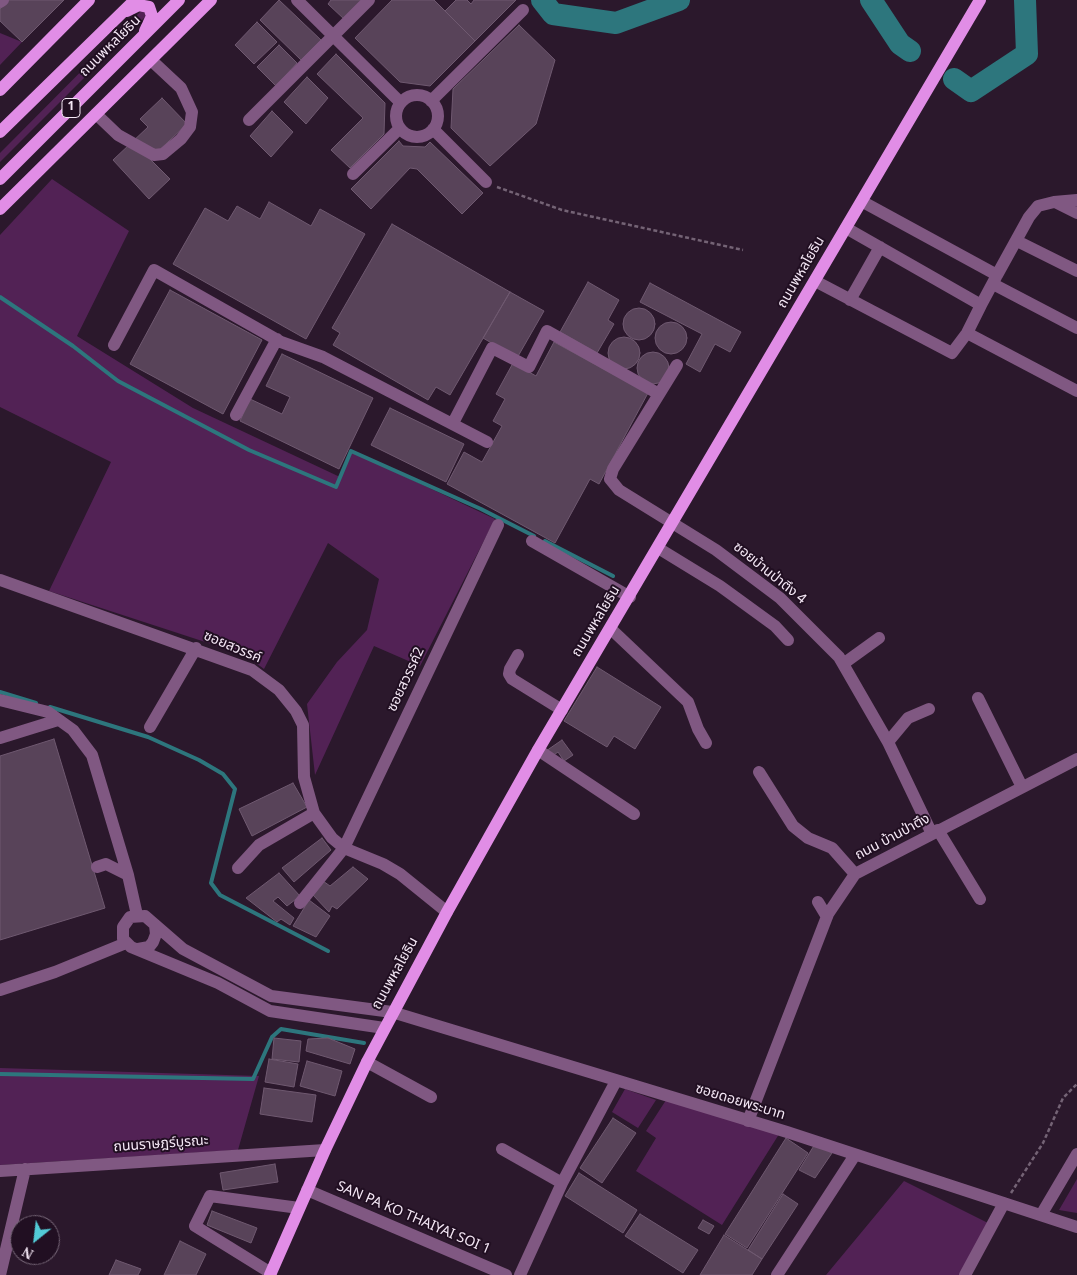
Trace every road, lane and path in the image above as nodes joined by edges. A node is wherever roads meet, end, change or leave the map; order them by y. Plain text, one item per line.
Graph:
1 (89, 0) edge
2 (135, 0) edge
3 (179, 0) edge
4 (211, 0) edge
5 (298, 0) edge
6 (369, 0) edge
7 (980, 0) edge
8 (523, 10) dead end
9 (120, 15) junction
10 (333, 35) junction
11 (143, 36) junction
12 (151, 60) junction
13 (0, 90) edge
14 (431, 101) junction
15 (400, 102) junction
16 (96, 114) junction
17 (249, 120) dead end
18 (400, 128) junction
19 (433, 129) junction
20 (0, 132) edge
21 (353, 174) dead end
22 (0, 180) edge
23 (486, 182) joint
24 (1077, 200) edge
25 (863, 202) junction
26 (1054, 202) junction
27 (0, 209) edge
28 (1077, 213) edge
29 (846, 228) junction
30 (1017, 241) junction
31 (880, 247) junction
32 (743, 250) dead end
33 (1077, 271) edge
34 (995, 279) junction
35 (815, 281) junction
36 (850, 300) junction
37 (981, 305) junction
38 (1077, 328) edge
39 (967, 333) junction
40 (277, 339) junction
41 (114, 345) dead end
42 (677, 365) dead end
43 (1077, 391) edge
44 (659, 394) junction
45 (236, 415) dead end
46 (453, 423) junction
47 (487, 442) dead end
48 (673, 523) junction
49 (498, 525) dead end
50 (532, 541) dead end
51 (658, 548) junction
52 (0, 580) edge
53 (630, 597) junction
54 (611, 629) junction
55 (878, 638) dead end
56 (788, 640) dead end
57 (196, 648) junction
58 (518, 655) dead end
59 (841, 661) junction
60 (978, 698) dead end
61 (0, 700) edge
62 (929, 709) dead end
63 (562, 710) junction
64 (58, 720) junction
65 (150, 727) dead end
66 (0, 730) edge
67 (14, 734) junction
68 (0, 738) edge
69 (888, 742) junction
70 (706, 743) dead end
71 (538, 750) junction
72 (1077, 759) edge
73 (759, 772) dead end
74 (1022, 787) junction
75 (314, 813) junction
76 (634, 814) dead end
77 (935, 832) junction
78 (118, 840) junction
79 (344, 848) junction
80 (238, 868) dead end
81 (855, 874) junction
82 (128, 875) junction
83 (980, 899) dead end
84 (818, 902) dead end
85 (300, 903) dead end
86 (447, 912) junction
87 (137, 915) junction
88 (827, 917) junction
89 (155, 925) junction
90 (126, 943) junction
91 (138, 949) junction
92 (0, 990) edge
93 (392, 1012) junction
94 (384, 1028) junction
95 (367, 1062) junction
96 (616, 1080) junction
97 (1077, 1084) edge
98 (431, 1097) dead end
99 (748, 1121) junction
100 (502, 1149) dead end
101 (325, 1150) junction
102 (1077, 1154) edge
103 (856, 1155) junction
104 (25, 1169) junction
105 (0, 1171) edge
106 (562, 1183) junction
107 (308, 1190) junction
108 (1004, 1203) junction
109 (299, 1208) junction
110 (1041, 1215) junction
111 (1077, 1227) edge
112 (270, 1274) edge
113 (0, 1275) edge
114 (506, 1275) edge
115 (520, 1275) edge
116 (777, 1275) edge
117 (965, 1275) edge

1 - 13 main road
2 - 9 main road, ถนนพหลโยธิน / 1
3 - 11 main road, ถนนพหลโยธิน / 1
4 - 12 main road, 1
5 - 10 street
6 - 10 street
7 - 25 main road, ถนนพหลโยธิน
8 - 14 street
9 - 11 main road
9 - 20 main road, ถนนพหลโยธิน / 1
10 - 15 street
10 - 17 street
11 - 22 main road, ถนนพหลโยธิน / 1
12 - 16 main road, 1
12 - 16 street
14 - 15 street
14 - 19 street
15 - 18 street
16 - 27 main road, 1
18 - 19 street
18 - 21 street
19 - 23 street
23 - 32 path
24 - 26 street
25 - 29 main road, ถนนพหลโยธิน
25 - 34 street
26 - 28 street
26 - 30 street
29 - 31 street
29 - 35 main road, ถนนพหลโยธิน
30 - 33 street
30 - 34 street
31 - 36 street
31 - 37 street
34 - 37 street
34 - 38 street
35 - 36 street
35 - 48 main road, ถนนพหลโยธิน
36 - 39 street
37 - 39 street
39 - 43 street
40 - 41 street
40 - 45 street
40 - 46 street
42 - 44 street
44 - 46 street
44 - 48 street, ซอยบ้านป่าตึง 4
46 - 47 street
48 - 51 main road, ถนนพหลโยธิน
48 - 59 street, ซอยบ้านป่าตึง 4
49 - 79 street, ซอยสวรรค์2
50 - 53 street
51 - 53 main road, ถนนพหลโยธิน
51 - 56 street
52 - 57 street, ซอยสวรรค์
53 - 54 main road, ถนนพหลโยธิน
54 - 63 main road, ถนนพหลโยธิน
54 - 70 street
55 - 59 street
57 - 65 street
57 - 75 street, ซอยสวรรค์
58 - 63 street
59 - 69 street, ซอยบ้านป่าตึง 4
60 - 74 street
61 - 64 street
62 - 69 street
63 - 71 main road, ถนนพหลโยธิน
64 - 67 street
64 - 78 street
66 - 67 street
67 - 68 street
69 - 77 street, ซอยบ้านป่าตึง 4
71 - 76 street
71 - 86 main road, ถนนพหลโยธิน
72 - 74 street, ถนน บ้านป่าตึง
73 - 81 street
74 - 77 street, ถนน บ้านป่าตึง
75 - 79 street, ซอยสวรรค์
75 - 80 street
77 - 81 street, ถนน บ้านป่าตึง
77 - 83 street, ซอยบ้านป่าตึง 4
78 - 82 street
78 - 82 street
79 - 85 street, ซอยสวรรค์2
79 - 86 street, ซอยสวรรค์
81 - 88 street, ถนน บ้านป่าตึง
82 - 87 street
84 - 88 street
86 - 93 main road, ถนนพหลโยธิน
87 - 89 street
87 - 90 street
88 - 99 street, ถนน บ้านป่าตึง
89 - 91 street
89 - 93 street, ซอยดอยพระบาท
90 - 91 street
90 - 92 street
91 - 94 street
93 - 94 main road, ถนนพหลโยธิน
93 - 96 street, ซอยดอยพระบาท
94 - 95 main road, ถนนพหลโยธิน
95 - 98 street
95 - 101 main road, ถนนพหลโยธิน
96 - 99 street, ซอยดอยพระบาท
96 - 106 street
97 - 108 path
99 - 103 street, ซอยดอยพระบาท
100 - 106 street
101 - 104 street, ถนนราษฎร์บูรณะ
101 - 107 main road, ถนนพหลโยธิน
102 - 110 street
103 - 108 street, ซอยดอยพระบาท
103 - 116 street
104 - 105 street, ถนนราษฎร์บูรณะ
104 - 113 street
106 - 115 street
107 - 109 main road, ถนนพหลโยธิน
107 - 114 street, SAN PA KO THAIYAI SOI 1
108 - 110 street, ซอยดอยพระบาท
108 - 117 street
109 - 112 main road, ถนนพหลโยธิน
109 - 112 street
110 - 111 street, ซอยดอยพระบาท

